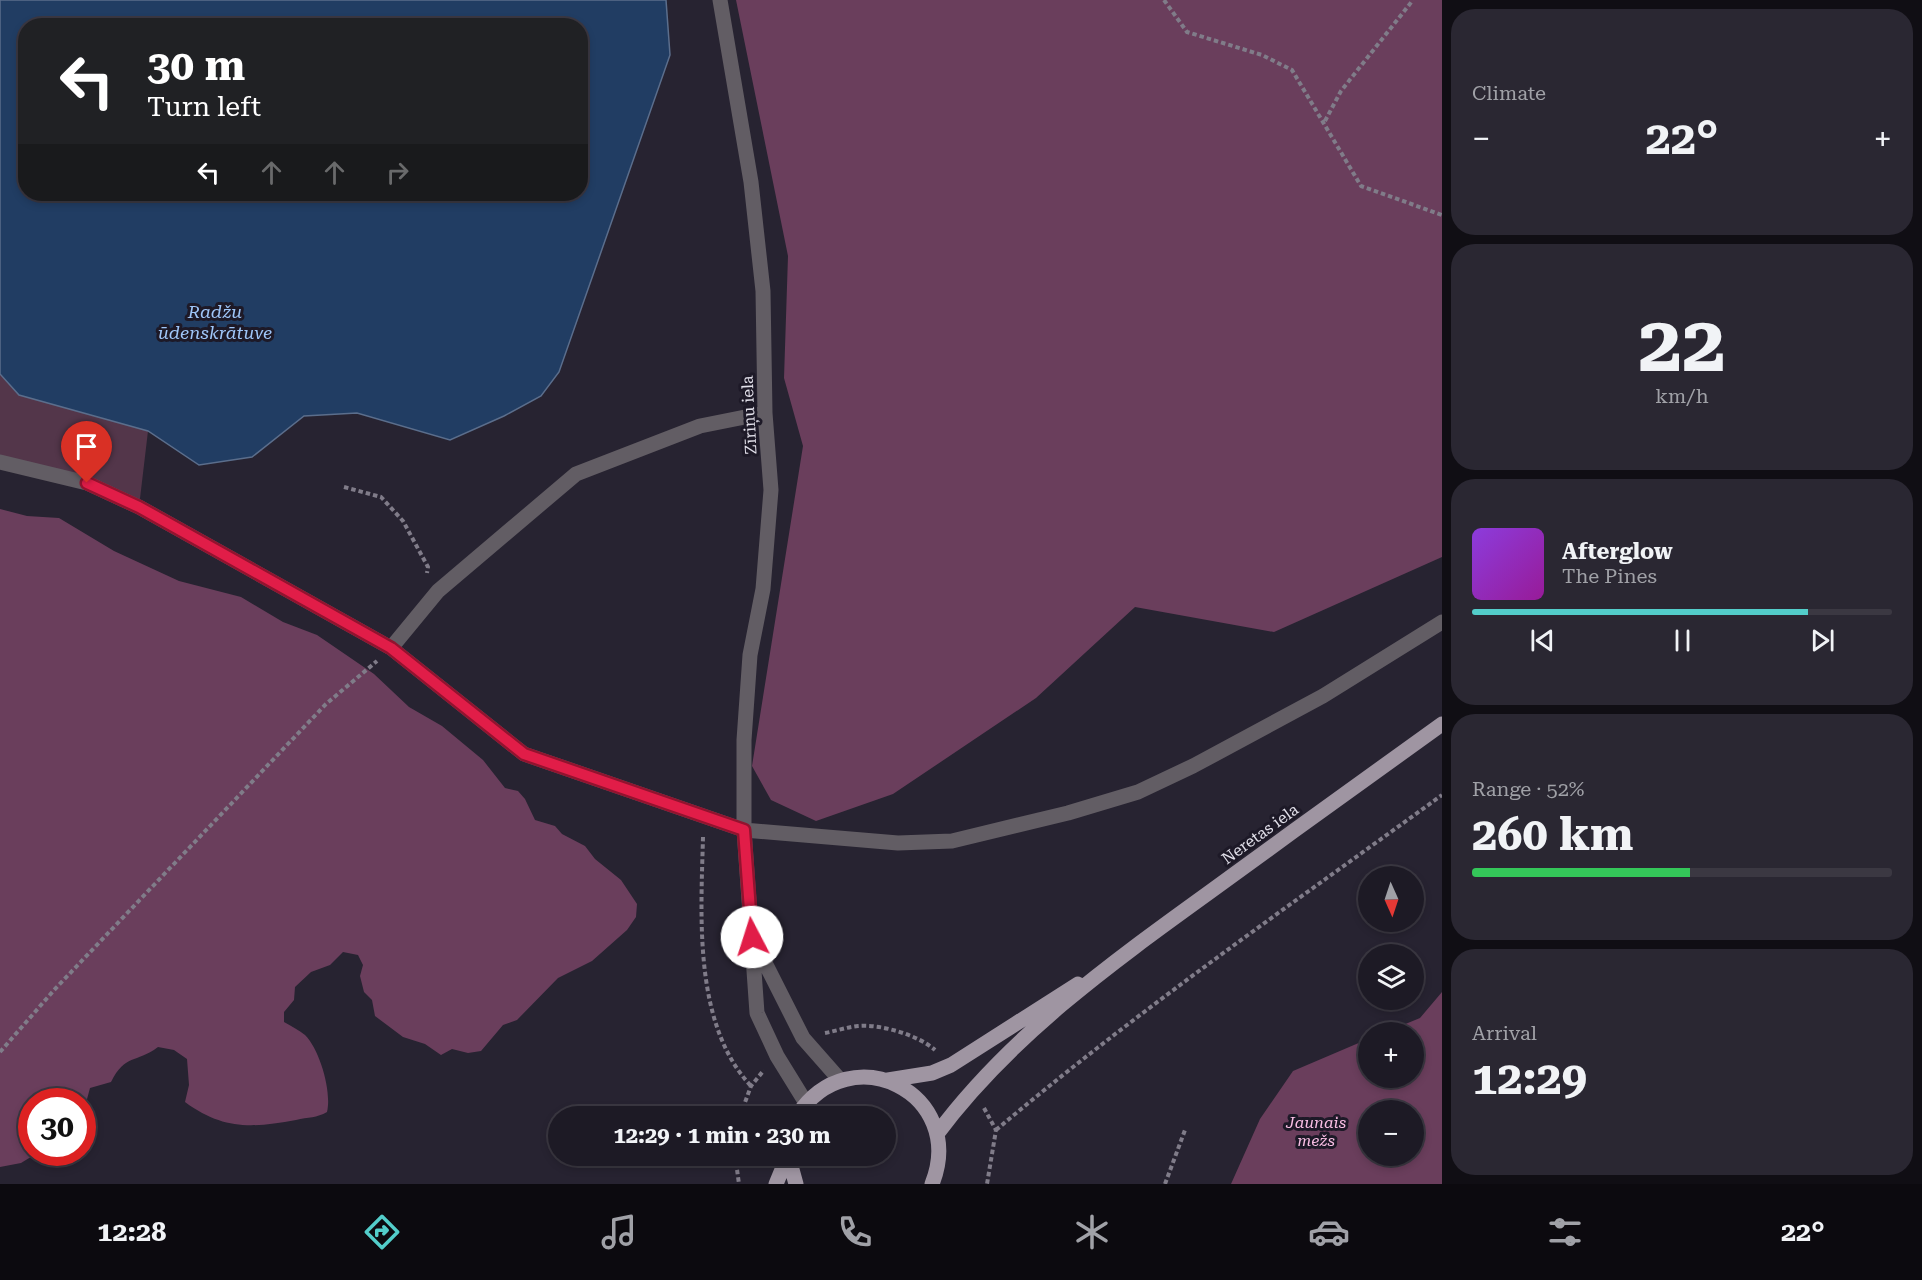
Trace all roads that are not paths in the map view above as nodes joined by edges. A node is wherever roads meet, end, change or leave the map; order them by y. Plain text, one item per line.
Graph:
1 (720, 0) edge
2 (765, 413) junction
3 (0, 462) edge
4 (1442, 622) edge
5 (391, 648) junction
6 (1442, 724) edge
7 (744, 830) junction
8 (752, 937) junction
9 (1099, 973) junction
10 (840, 1080) junction
11 (888, 1080) junction
12 (799, 1106) edge
13 (805, 1106) edge
14 (937, 1134) junction
15 (783, 1166) edge
16 (791, 1166) edge
17 (776, 1184) edge
18 (796, 1184) edge
19 (932, 1184) edge

1 - 2 street, Zīriņu iela
2 - 5 street
2 - 7 street, Zīriņu iela
3 - 5 street
4 - 7 street
5 - 7 street
6 - 9 main road, Neretas iela
7 - 8 street, Zīriņu iela
8 - 10 street
8 - 12 street
9 - 11 main road, Neretas iela
9 - 14 main road, Neretas iela
10 - 11 main road
10 - 13 main road
11 - 14 main road
14 - 19 main road
15 - 17 main road
16 - 18 main road

